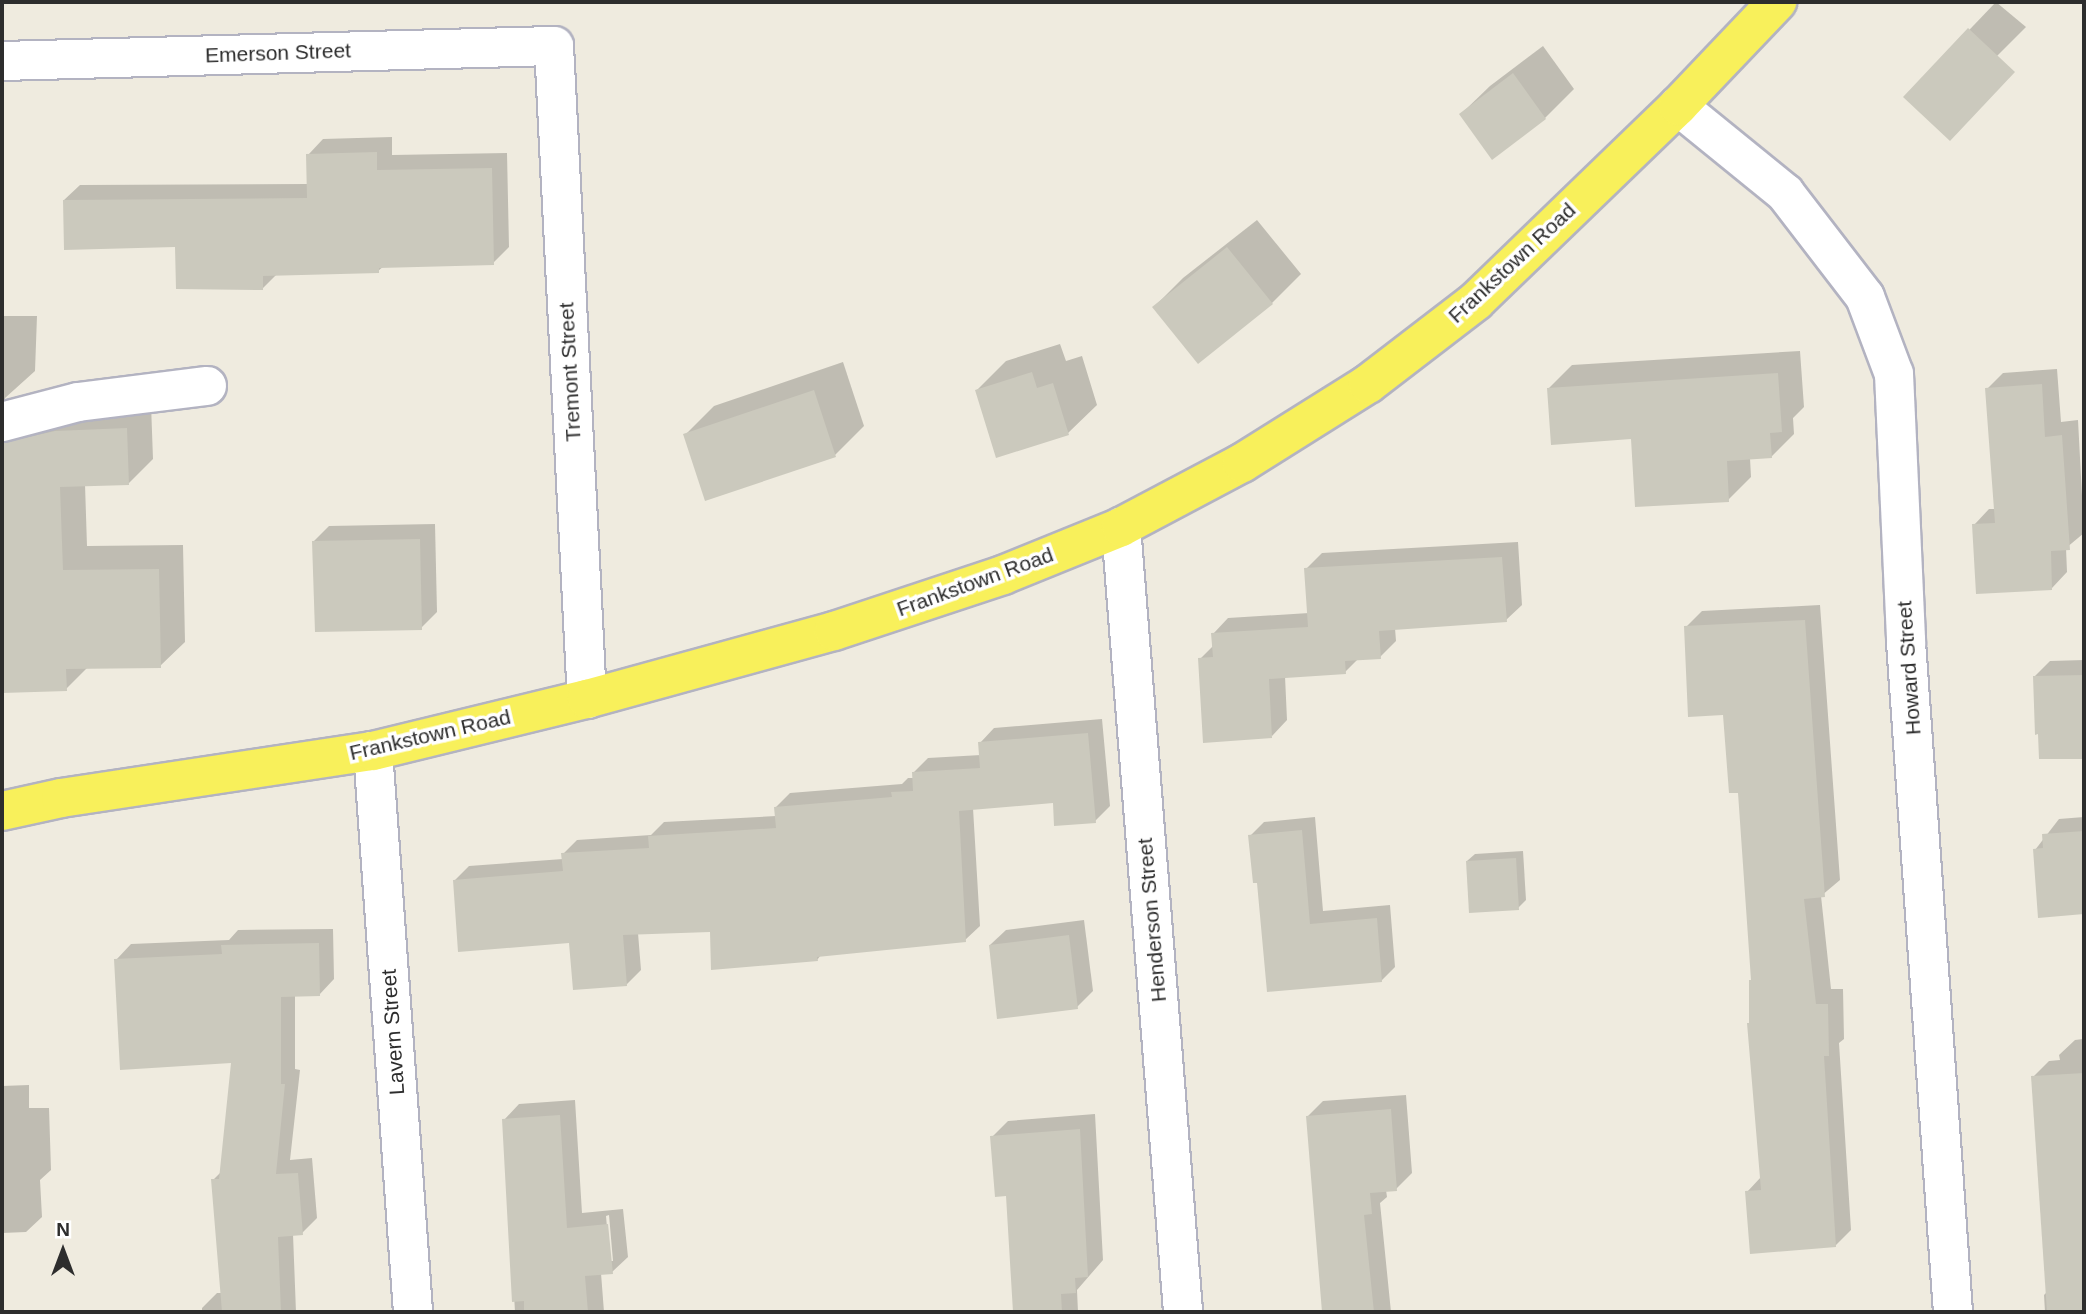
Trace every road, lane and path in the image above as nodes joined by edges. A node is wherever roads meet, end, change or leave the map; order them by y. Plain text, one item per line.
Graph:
1 (1777, 2) edge
2 (554, 46) joint
3 (2, 61) edge
4 (1678, 106) junction
5 (207, 386) dead end
6 (2, 422) edge
7 (1121, 527) junction
8 (587, 699) junction
9 (373, 751) junction
10 (2, 811) edge
11 (413, 1312) edge
12 (1183, 1312) edge
13 (1953, 1312) edge

1 - 4 main road, Frankstown Road
2 - 3 street, Emerson Street
2 - 8 street, Tremont Street
4 - 7 main road, Frankstown Road
4 - 13 street, Howard Street
5 - 6 street
7 - 8 main road, Frankstown Road
7 - 12 street, Henderson Street
8 - 9 main road, Frankstown Road
9 - 10 main road, Frankstown Road
9 - 11 street, Lavern Street

